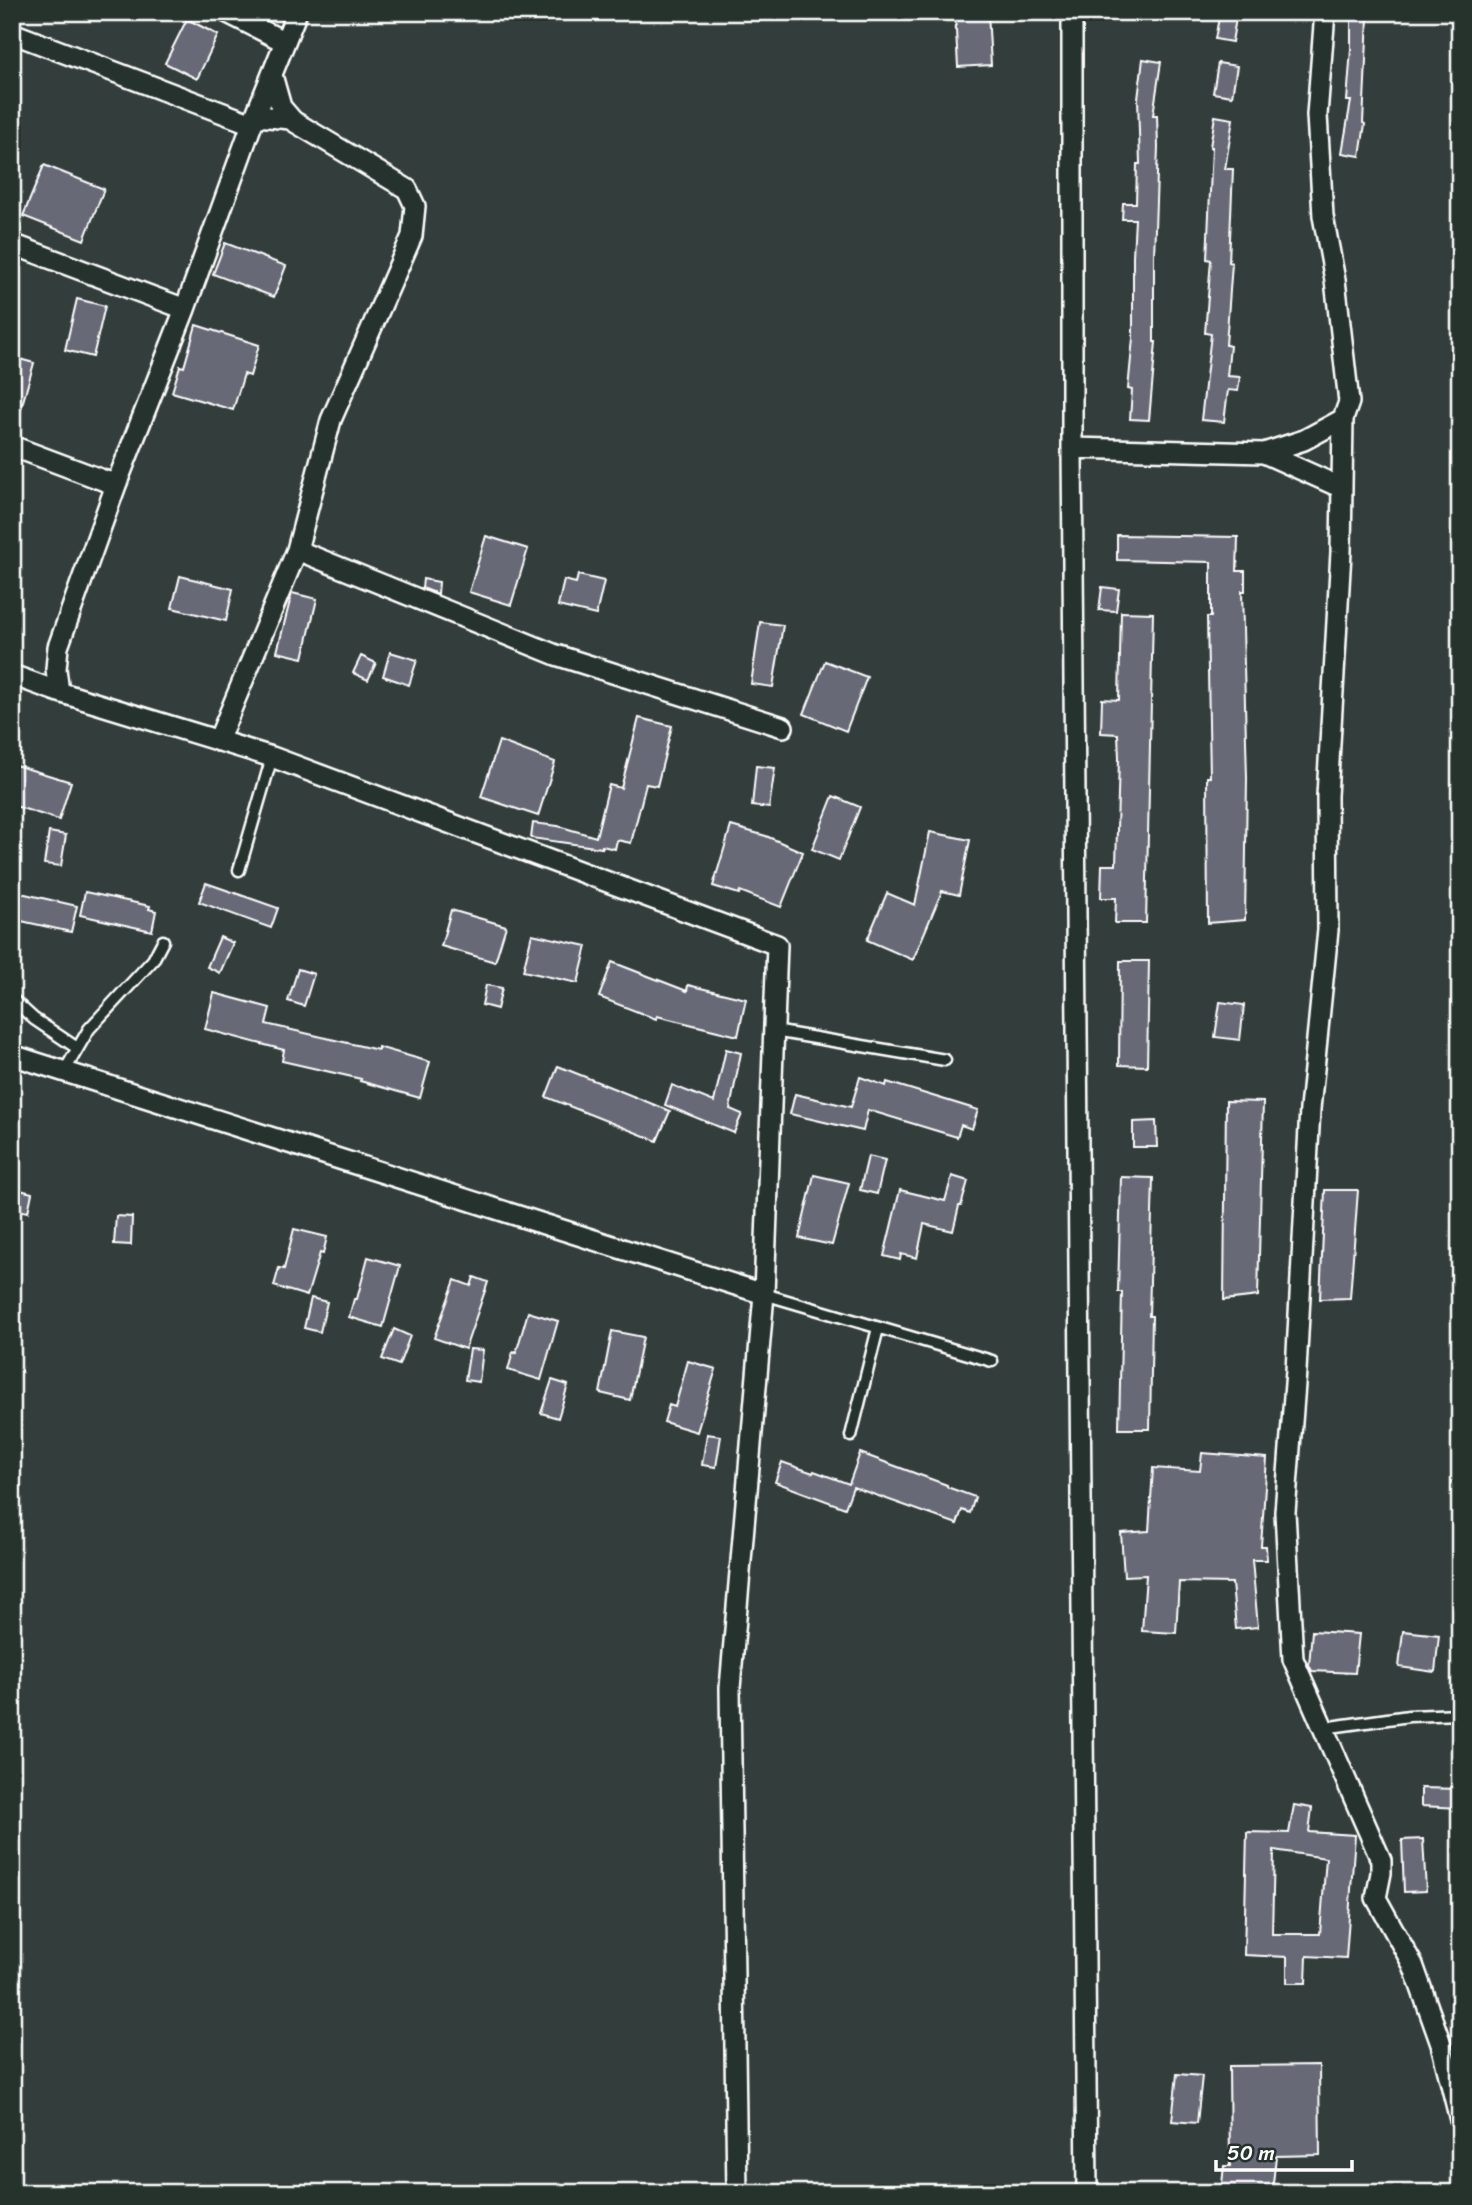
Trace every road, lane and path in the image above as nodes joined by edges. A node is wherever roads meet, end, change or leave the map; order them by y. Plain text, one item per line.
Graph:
1 (226, 12) edge
2 (297, 12) edge
3 (1072, 12) edge
4 (1325, 12) edge
5 (12, 33) edge
6 (285, 42) junction
7 (272, 75) junction
8 (291, 119) junction
9 (251, 124) junction
10 (12, 244) edge
11 (185, 309) junction
12 (1343, 419) junction
13 (12, 446) edge
14 (1072, 447) junction
15 (1264, 453) junction
16 (116, 485) junction
17 (1342, 488) junction
18 (297, 550) junction
19 (12, 675) edge
20 (59, 692) junction
21 (783, 727) dead end
22 (218, 741) junction
23 (272, 757) junction
24 (239, 870) dead end
25 (163, 941) dead end
26 (12, 999) edge
27 (774, 1031) junction
28 (77, 1048) junction
29 (945, 1060) dead end
30 (14, 1062) edge
31 (64, 1072) junction
32 (764, 1294) junction
33 (878, 1328) junction
34 (992, 1361) dead end
35 (851, 1436) dead end
36 (1460, 1714) edge
37 (1323, 1728) junction
38 (1460, 2120) edge
39 (737, 2193) edge
40 (1087, 2193) edge

1 - 6 street
2 - 6 street
3 - 14 street
4 - 12 street
5 - 9 street
6 - 7 street
7 - 8 street
7 - 9 street
8 - 9 street
8 - 18 street
9 - 11 street
10 - 11 street
11 - 16 street
12 - 15 street
12 - 17 street
13 - 16 street
14 - 15 street
14 - 40 street
15 - 17 street
16 - 20 street
17 - 37 street
18 - 21 street
18 - 22 street
19 - 20 street
20 - 22 street
22 - 23 street
23 - 24 lane
23 - 27 street
25 - 28 lane
26 - 28 lane
27 - 29 lane
27 - 32 street
28 - 31 lane
30 - 31 street
31 - 32 street
32 - 33 lane
32 - 39 street
33 - 34 lane
33 - 35 lane
36 - 37 lane
37 - 38 street

